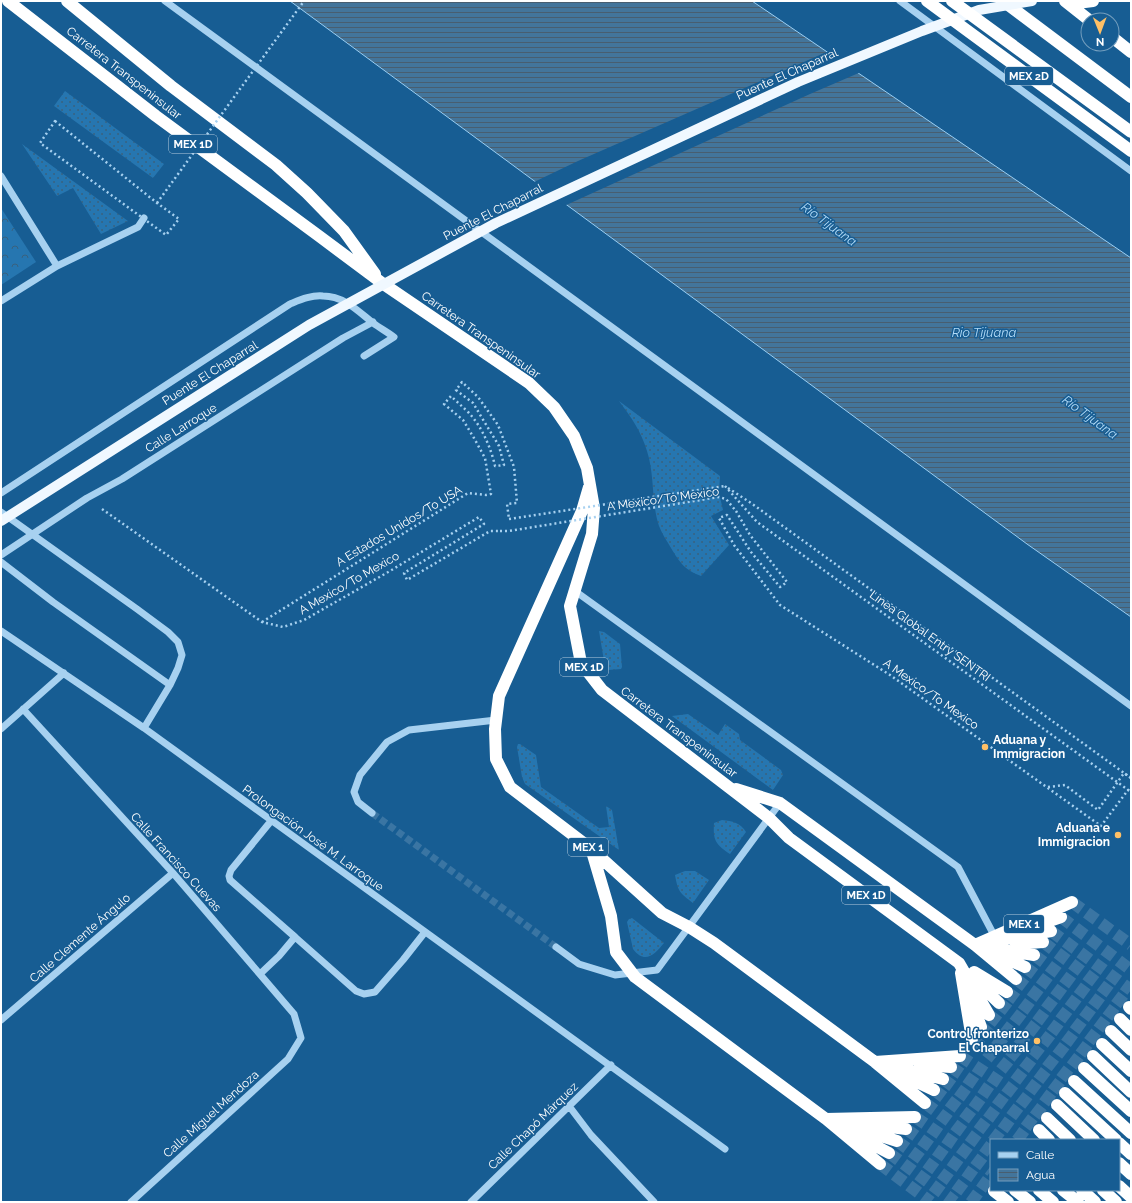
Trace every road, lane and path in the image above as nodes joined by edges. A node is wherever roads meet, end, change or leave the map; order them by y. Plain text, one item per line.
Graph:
1 (8, 1) edge
2 (67, 1) edge
3 (166, 1) edge
4 (304, 1) edge
5 (900, 1) edge
6 (927, 1) edge
7 (952, 1) edge
8 (1003, 1) edge
9 (1032, 1) edge
10 (1093, 1) edge
11 (1067, 3) edge
12 (1080, 13) edge
13 (1120, 43) edge
14 (1131, 52) edge
15 (1131, 97) edge
16 (1131, 132) edge
17 (1131, 151) edge
18 (1131, 171) edge
19 (1, 176) edge
20 (157, 203) junction
21 (144, 218) junction
22 (57, 266) junction
23 (382, 283) junction
24 (1, 302) edge
25 (373, 322) junction
26 (364, 356) dead end
27 (590, 484) junction
28 (725, 486) junction
29 (1, 493) edge
30 (87, 498) junction
31 (1, 512) edge
32 (1, 521) edge
33 (31, 534) junction
34 (1, 555) edge
35 (1, 562) edge
36 (575, 591) junction
37 (262, 622) junction
38 (1, 631) edge
39 (64, 673) junction
40 (170, 685) junction
41 (1131, 706) edge
42 (23, 709) junction
43 (496, 720) junction
44 (144, 728) junction
45 (1, 729) edge
46 (1124, 773) junction
47 (1131, 778) edge
48 (728, 786) junction
49 (1047, 787) junction
50 (1131, 792) edge
51 (780, 803) junction
52 (372, 813) tunnel mouth
53 (769, 818) junction
54 (271, 821) junction
55 (590, 848) junction
56 (172, 873) junction
57 (1072, 902) dead end
58 (1061, 918) dead end
59 (689, 927) junction
60 (1051, 931) dead end
61 (425, 932) junction
62 (295, 937) junction
63 (1043, 942) tunnel mouth
64 (975, 945) junction
65 (999, 945) junction
66 (556, 947) tunnel mouth
67 (1034, 955) tunnel mouth
68 (959, 964) junction
69 (1025, 967) tunnel mouth
70 (632, 973) junction
71 (260, 974) junction
72 (1016, 979) joint
73 (1007, 992) tunnel mouth
74 (998, 1003) tunnel mouth
75 (990, 1016) tunnel mouth
76 (1120, 1019) tunnel mouth
77 (1, 1020) edge
78 (981, 1027) tunnel mouth
79 (1131, 1030) edge
80 (1111, 1031) tunnel mouth
81 (301, 1038) joint
82 (972, 1038) tunnel mouth
83 (1102, 1044) tunnel mouth
84 (1131, 1050) edge
85 (960, 1056) tunnel mouth
86 (1093, 1056) tunnel mouth
87 (875, 1062) junction
88 (611, 1065) junction
89 (951, 1067) tunnel mouth
90 (1084, 1068) tunnel mouth
91 (1131, 1071) edge
92 (943, 1079) tunnel mouth
93 (1074, 1081) tunnel mouth
94 (934, 1090) tunnel mouth
95 (1131, 1092) edge
96 (1065, 1093) tunnel mouth
97 (925, 1103) tunnel mouth
98 (1057, 1105) tunnel mouth
99 (569, 1106) junction
100 (1131, 1111) edge
101 (915, 1117) tunnel mouth
102 (1047, 1118) tunnel mouth
103 (826, 1119) junction
104 (906, 1129) tunnel mouth
105 (1039, 1130) tunnel mouth
106 (1131, 1133) edge
107 (1048, 1139) edge
108 (1069, 1139) edge
109 (1093, 1139) edge
110 (1115, 1139) edge
111 (897, 1141) tunnel mouth
112 (1120, 1144) edge
113 (725, 1149) dead end
114 (889, 1153) tunnel mouth
115 (1131, 1154) edge
116 (880, 1164) tunnel mouth
117 (1120, 1164) edge
118 (1131, 1174) edge
119 (1120, 1187) edge
120 (994, 1191) dead end
121 (1016, 1191) edge
122 (1040, 1191) edge
123 (1064, 1191) edge
124 (1083, 1191) edge
125 (1104, 1191) edge
126 (1131, 1198) edge
127 (131, 1202) edge
128 (471, 1202) edge
129 (654, 1202) edge
130 (1008, 1202) edge
131 (1030, 1202) edge
132 (1053, 1202) edge
133 (1078, 1202) edge
134 (1095, 1202) edge
135 (1116, 1202) edge

1 - 23 highway, Carretera Transpeninsular / MEX 1D
2 - 23 highway
3 - 41 street
4 - 20 path, bridge
5 - 18 street
6 - 17 highway, MEX 2D, bridge
7 - 16 highway, MEX 2D, bridge
8 - 15 highway
9 - 32 main road, Puente El Chaparral, bridge
10 - 11 highway
11 - 12 highway
13 - 14 highway
19 - 22 street
20 - 21 path
20 - 21 path
21 - 22 street
22 - 24 street
23 - 27 highway, Carretera Transpeninsular / MEX 1D
25 - 26 street
25 - 29 street
25 - 30 street, Calle Larroque
27 - 36 highway, Carretera Transpeninsular / MEX 1D
27 - 43 highway, MEX 1
28 - 37 path, A Estados Unidos/To USA, bridge
28 - 46 path, bridge
28 - 50 path, Linea Global Entry SENTRI, bridge
30 - 33 street, Calle Larroque
30 - 37 path
31 - 33 street
33 - 34 street, Calle Larroque
33 - 40 street
35 - 40 street
36 - 48 highway, Carretera Transpeninsular / MEX 1D
36 - 65 street
37 - 49 path, A Mexico/To Mexico, bridge
38 - 39 street, Prolongación José M. Larroque
39 - 42 street
39 - 44 street, Prolongación José M. Larroque
40 - 44 street
42 - 45 street
42 - 56 street, Calle Francisco Cuevas
43 - 52 street
43 - 55 highway, MEX 1
44 - 54 street, Prolongación José M. Larroque
46 - 47 path
46 - 49 path
48 - 51 highway, MEX 1
48 - 53 highway, Carretera Transpeninsular / MEX 1D
49 - 50 path
51 - 53 street
51 - 64 highway, MEX 1
53 - 59 street
53 - 68 highway, Carretera Transpeninsular / MEX 1D
54 - 61 street, Prolongación José M. Larroque
54 - 62 street
55 - 59 highway, MEX 1
55 - 70 highway, MEX 1
56 - 71 street, Calle Francisco Cuevas
56 - 77 street, Calle Clemente Ángulo
57 - 65 highway, MEX 1
58 - 65 highway, MEX 1
59 - 70 street
59 - 87 highway, MEX 1
60 - 65 highway, MEX 1
61 - 62 street
61 - 88 street, Prolongación José M. Larroque
62 - 71 street
63 - 65 highway, MEX 1
64 - 65 highway, MEX 1
64 - 65 highway, MEX 1
64 - 72 highway, MEX 1
65 - 67 highway, MEX 1
65 - 69 highway, MEX 1
65 - 72 street
66 - 70 street
68 - 73 highway
68 - 74 highway
68 - 75 highway, Carretera Transpeninsular / MEX 1D
68 - 78 highway
68 - 82 highway
70 - 103 highway, MEX 1
71 - 81 street, Calle Francisco Cuevas
76 - 79 highway
80 - 84 highway
81 - 127 street, Calle Miguel Mendoza
83 - 91 highway
85 - 87 highway
86 - 95 highway
87 - 89 highway
87 - 92 highway, MEX 1
87 - 94 highway, MEX 1
87 - 97 highway, MEX 1
88 - 99 street, Calle Chapó Márquez
88 - 113 street, Prolongación José M. Larroque
90 - 100 highway
93 - 106 highway
96 - 110 highway
98 - 109 highway
99 - 128 street, Calle Chapó Márquez
99 - 129 street
101 - 103 highway
102 - 108 highway
103 - 104 highway, MEX 1
103 - 111 highway, MEX 1
103 - 114 highway, MEX 1
103 - 116 highway, MEX 1
105 - 107 highway
112 - 115 highway
117 - 118 highway
119 - 126 highway
120 - 130 highway
121 - 131 highway
122 - 132 highway
123 - 133 highway
124 - 134 highway
125 - 135 highway

